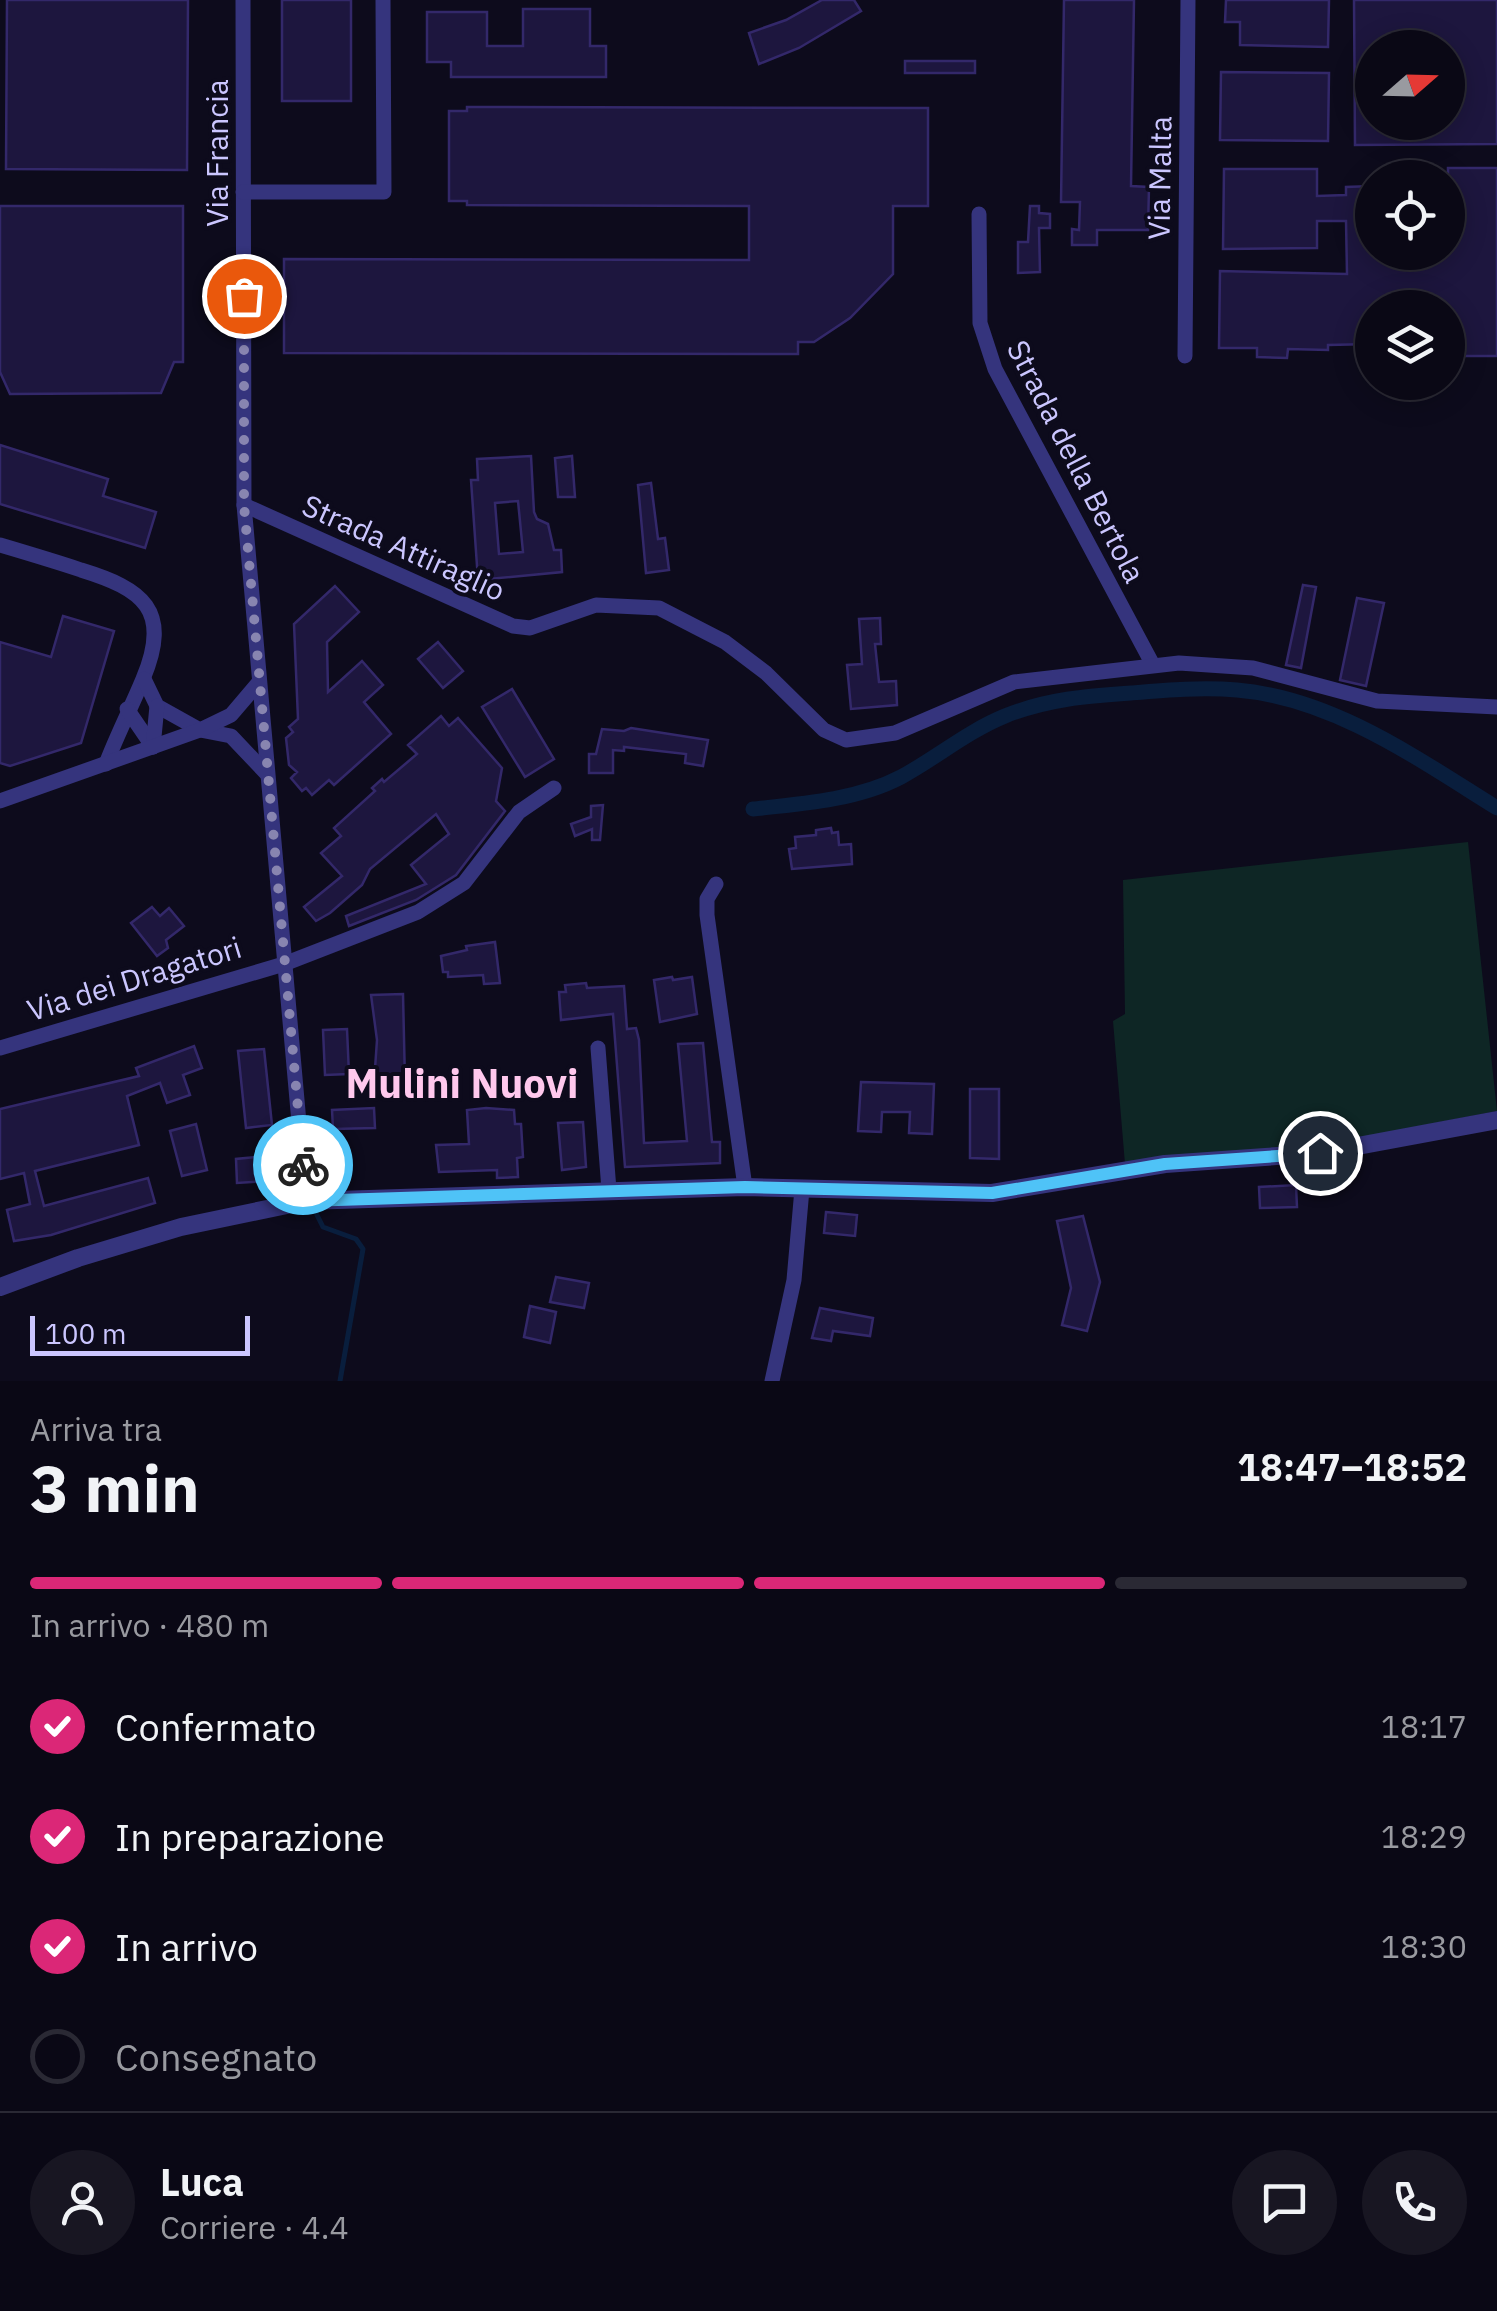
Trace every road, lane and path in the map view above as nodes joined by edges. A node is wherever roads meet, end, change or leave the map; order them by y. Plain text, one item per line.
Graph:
1 (243, 0) edge
2 (383, 0) edge
3 (1188, 0) edge
4 (244, 192) junction
5 (979, 214) dead end
6 (1185, 356) dead end
7 (244, 505) junction
8 (0, 545) edge
9 (1153, 665) junction
10 (144, 679) junction
11 (260, 682) junction
12 (157, 706) junction
13 (1497, 707) edge
14 (127, 708) junction
15 (232, 715) junction
16 (263, 720) junction
17 (200, 730) junction
18 (231, 736) junction
19 (153, 747) junction
20 (106, 764) junction
21 (268, 774) junction
22 (554, 788) dead end
23 (0, 801) edge
24 (716, 884) dead end
25 (284, 964) junction
26 (0, 1048) edge
27 (598, 1048) dead end
28 (1497, 1120) edge
29 (745, 1187) junction
30 (802, 1189) junction
31 (609, 1190) junction
32 (306, 1201) junction
33 (0, 1288) edge
34 (772, 1381) edge

1 - 4 street, Via Francia
2 - 4 street
3 - 6 street, Via Malta
4 - 7 street, Via Francia
5 - 9 street, Strada della Bertola
7 - 9 street, Strada Attiraglio
7 - 11 street, Via Francia
8 - 10 street
9 - 13 street, Strada Attiraglio
10 - 12 street
10 - 14 street
11 - 15 street
11 - 16 street, Via Francia
12 - 17 street
12 - 19 street
14 - 19 street
14 - 20 street
15 - 16 street
15 - 17 street
16 - 18 street
16 - 21 street, Via Francia
17 - 18 street
17 - 19 street
18 - 21 street
19 - 20 street
20 - 23 street
21 - 25 street, Via Francia
22 - 25 street, Via dei Dragatori
24 - 29 street
25 - 26 street, Via dei Dragatori
25 - 32 street, Via Francia
27 - 31 street
28 - 30 street
29 - 30 street
29 - 31 street
30 - 34 street
31 - 32 street
32 - 33 street

